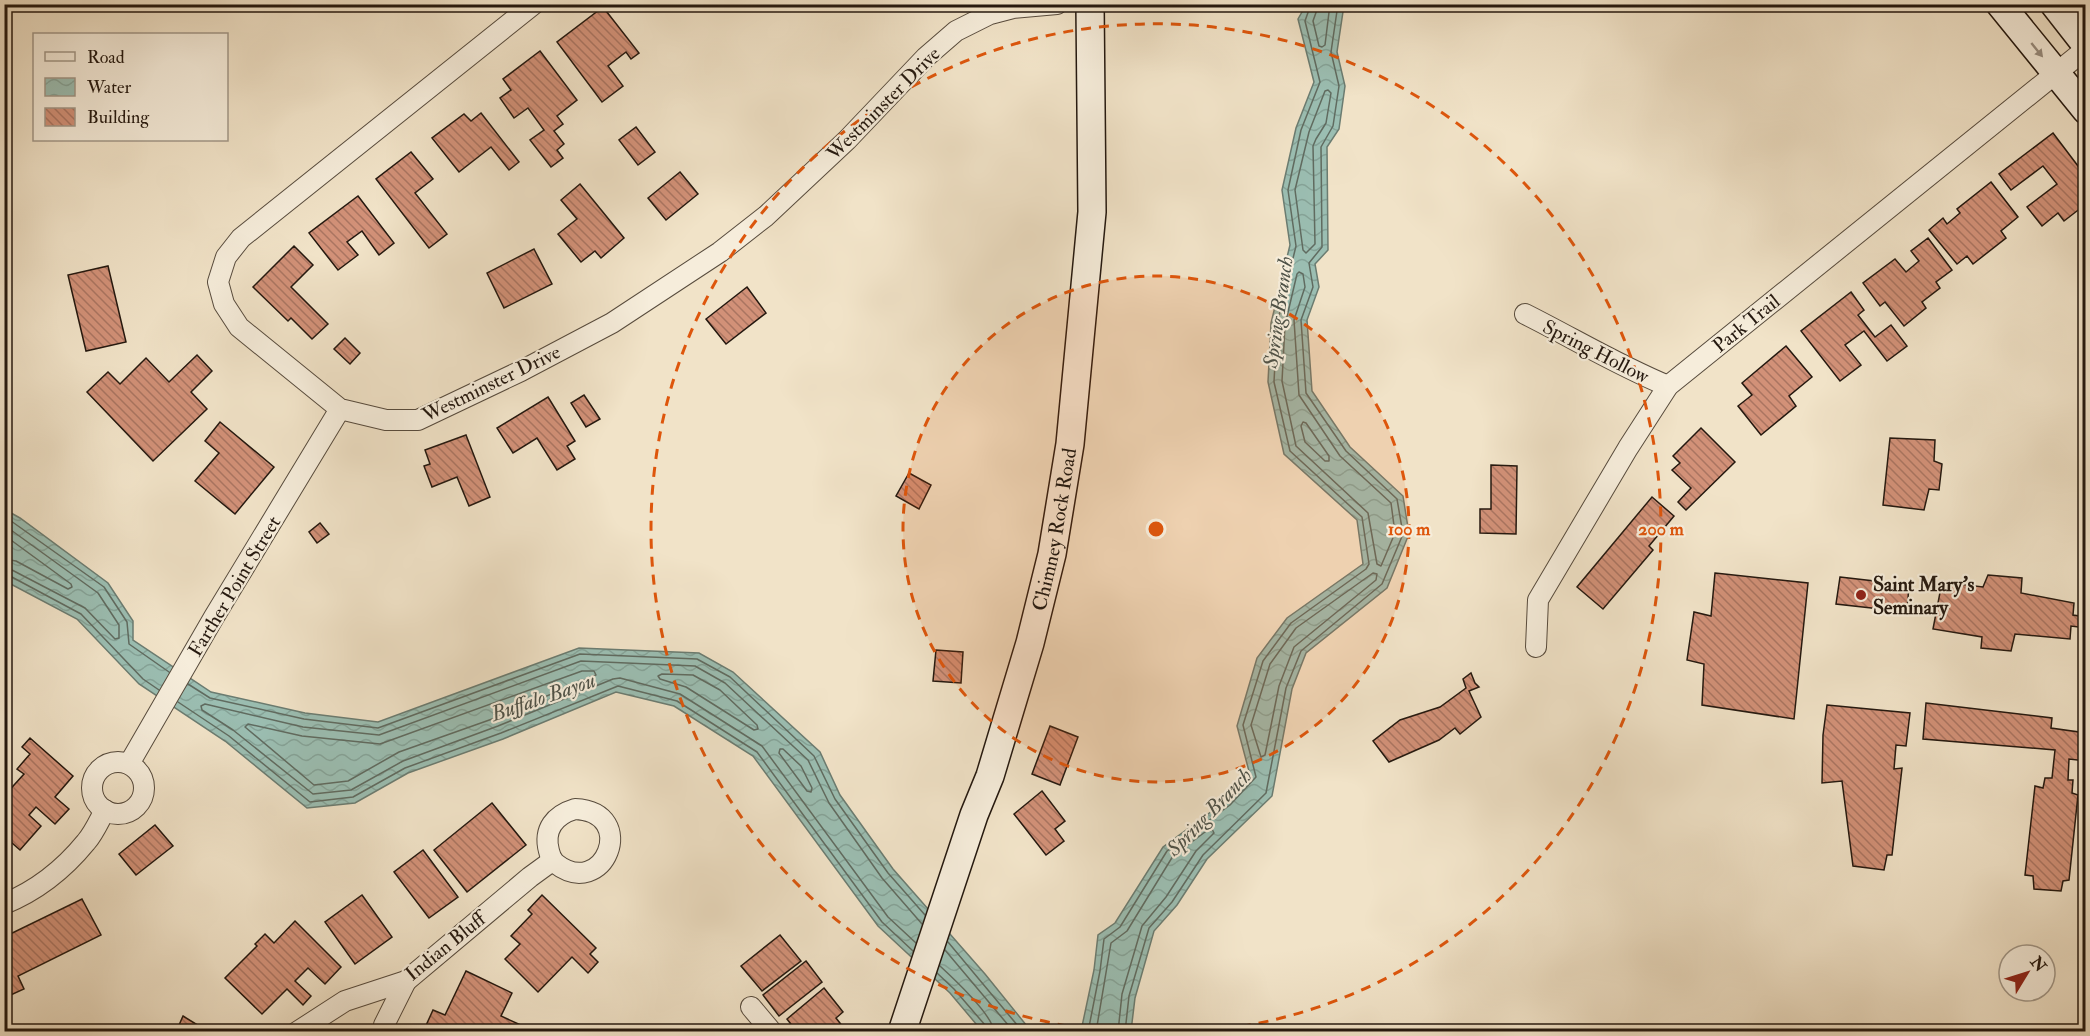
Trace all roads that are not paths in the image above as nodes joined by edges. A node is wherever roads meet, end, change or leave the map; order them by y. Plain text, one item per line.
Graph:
1 (534, 4) edge
2 (1057, 4) edge
3 (1090, 4) edge
4 (2000, 4) edge
5 (2054, 4) edge
6 (2085, 47) edge
7 (2055, 74) junction
8 (2085, 110) edge
9 (1525, 314) dead end
10 (1668, 386) junction
11 (340, 409) junction
12 (1536, 647) dead end
13 (129, 764) junction
14 (105, 810) junction
15 (552, 861) dead end
16 (4, 904) edge
17 (406, 981) junction
18 (751, 1007) dead end
19 (297, 1032) edge
20 (383, 1032) edge
21 (772, 1032) edge
22 (902, 1032) edge

1 - 11 street, Westminster Drive
2 - 11 street, Westminster Drive
3 - 22 main road, Chimney Rock Road
4 -> 7 main road
5 - 6 main road
6 - 7 street, Park Trail
7 - 8 main road
7 - 10 street, Park Trail
9 - 10 street, Spring Hollow
10 - 12 street, Park Trail
11 - 13 street, Farther Point Street
13 - 14 street
13 - 14 street
14 - 16 street
15 - 17 street, Indian Bluff
17 - 19 street, Indian Bluff
17 - 20 street
18 - 21 street

